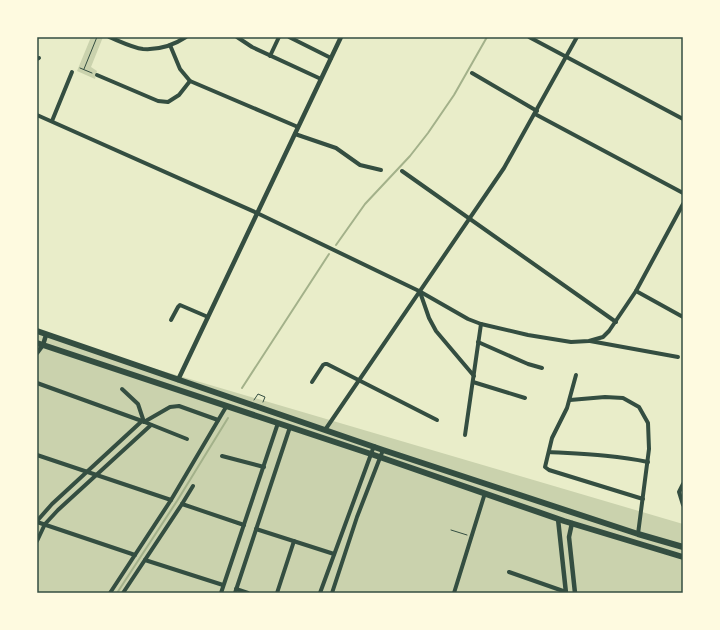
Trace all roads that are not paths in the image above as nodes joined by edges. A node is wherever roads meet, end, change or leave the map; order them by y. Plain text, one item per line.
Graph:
1 (109, 37) edge
2 (186, 37) edge
3 (237, 37) edge
4 (279, 37) edge
5 (289, 37) edge
6 (341, 37) edge
7 (529, 37) edge
8 (541, 37) edge
9 (577, 37) edge
10 (538, 42) junction
11 (170, 44) junction
12 (270, 56) junction
13 (566, 57) junction
14 (331, 58) junction
15 (72, 72) dead end
16 (472, 73) dead end
17 (97, 75) road end
18 (321, 80) junction
19 (190, 81) junction
20 (536, 113) junction
21 (37, 115) edge
22 (683, 120) edge
23 (52, 121) junction
24 (298, 127) junction
25 (295, 134) junction
26 (381, 170) dead end
27 (402, 171) dead end
28 (683, 194) edge
29 (683, 204) edge
30 (257, 213) junction
31 (678, 214) junction
32 (683, 217) edge
33 (470, 219) junction
34 (636, 291) junction
35 (419, 292) junction
36 (208, 317) junction
37 (683, 317) edge
38 (171, 320) dead end
39 (616, 322) junction
40 (481, 324) junction
41 (37, 331) edge
42 (46, 335) junction
43 (589, 341) junction
44 (478, 342) junction
45 (40, 344) edge
46 (37, 353) edge
47 (678, 357) dead end
48 (542, 368) dead end
49 (576, 375) dead end
50 (474, 376) junction
51 (178, 380) junction
52 (359, 380) junction
53 (312, 382) dead end
54 (473, 382) junction
55 (37, 384) edge
56 (122, 390) dead end
57 (524, 398) dead end
58 (570, 400) junction
59 (226, 406) junction
60 (218, 420) junction
61 (437, 420) dead end
62 (143, 422) junction
63 (278, 423) junction
64 (151, 425) junction
65 (290, 427) junction
66 (325, 430) junction
67 (466, 435) dead end
68 (187, 439) dead end
69 (374, 446) junction
70 (383, 450) junction
71 (549, 452) junction
72 (37, 454) edge
73 (371, 454) junction
74 (222, 456) dead end
75 (381, 458) junction
76 (648, 462) junction
77 (264, 467) junction
78 (87, 472) junction
79 (96, 475) junction
80 (683, 484) edge
81 (193, 486) dead end
82 (485, 493) junction
83 (643, 499) junction
84 (171, 500) junction
85 (182, 504) junction
86 (683, 505) edge
87 (558, 519) junction
88 (37, 522) edge
89 (572, 523) junction
90 (45, 524) junction
91 (244, 525) junction
92 (256, 529) junction
93 (638, 534) junction
94 (37, 541) edge
95 (294, 541) junction
96 (683, 547) edge
97 (334, 554) junction
98 (135, 555) junction
99 (683, 557) edge
100 (145, 560) junction
101 (509, 572) dead end
102 (223, 585) junction
103 (235, 591) edge
104 (566, 592) edge
105 (110, 593) edge
106 (123, 593) edge
107 (221, 593) edge
108 (248, 593) edge
109 (277, 593) edge
110 (320, 593) edge
111 (332, 593) edge
112 (454, 593) edge
113 (575, 593) edge

1 - 11 street
2 - 11 street
3 - 12 street
4 - 12 street
5 - 14 street
6 - 14 street
7 - 10 street
8 - 10 street
9 - 13 street
10 - 13 street
11 - 19 street
12 - 18 street
13 - 20 street
13 - 22 street
14 - 18 street
15 - 23 street
16 - 20 street
17 - 19 street
18 - 24 street
19 - 24 street
20 - 28 street
20 - 33 street
21 - 23 street
23 - 30 street
24 - 25 street
25 - 26 street
25 - 30 street
27 - 33 street
29 - 31 street
30 - 35 street
30 - 36 street
31 - 32 street
31 - 34 street
33 - 35 street
33 - 39 street
34 - 37 street
34 - 39 street
35 - 40 street
35 - 50 street
35 - 52 street
36 - 38 street
36 - 51 street
39 - 43 street
40 - 43 street
40 - 44 street
41 - 42 main road
42 - 45 street
42 - 51 main road
43 - 47 street
44 - 48 street
44 - 50 street
45 - 46 street
45 - 59 main road
49 - 58 street
50 - 54 street
51 - 66 main road
52 - 53 street
52 - 61 street
52 - 66 street
54 - 57 street
54 - 67 street
55 - 62 street
56 - 62 street
58 - 71 street
58 - 76 street
59 - 60 street
59 - 63 main road
60 - 62 street
60 - 84 street
62 - 64 street
62 - 78 street
63 - 65 main road
63 - 77 street
64 - 68 street
64 - 79 street
65 - 73 main road
65 - 92 street
66 - 69 main road
69 - 70 main road
69 - 73 street
70 - 75 street
70 - 93 main road
71 - 76 street
71 - 83 street
72 - 78 street
73 - 75 main road
73 - 97 street
74 - 77 street
75 - 82 main road
75 - 111 street
76 - 83 street
77 - 91 street
78 - 79 street
78 - 88 street
79 - 84 street
79 - 90 street
80 - 86 street
81 - 85 street
82 - 87 main road
82 - 112 street
83 - 93 street
84 - 98 street
85 - 91 street
85 - 100 street
87 - 89 main road
87 - 104 street
88 - 90 street
89 - 99 main road
89 - 113 street
90 - 94 street
90 - 98 street
91 - 102 street
92 - 95 street
92 - 103 street
93 - 96 main road
95 - 97 street
95 - 109 street
97 - 110 street
98 - 105 street
100 - 102 street
100 - 106 street
101 - 104 street
102 - 107 street
103 - 108 street

